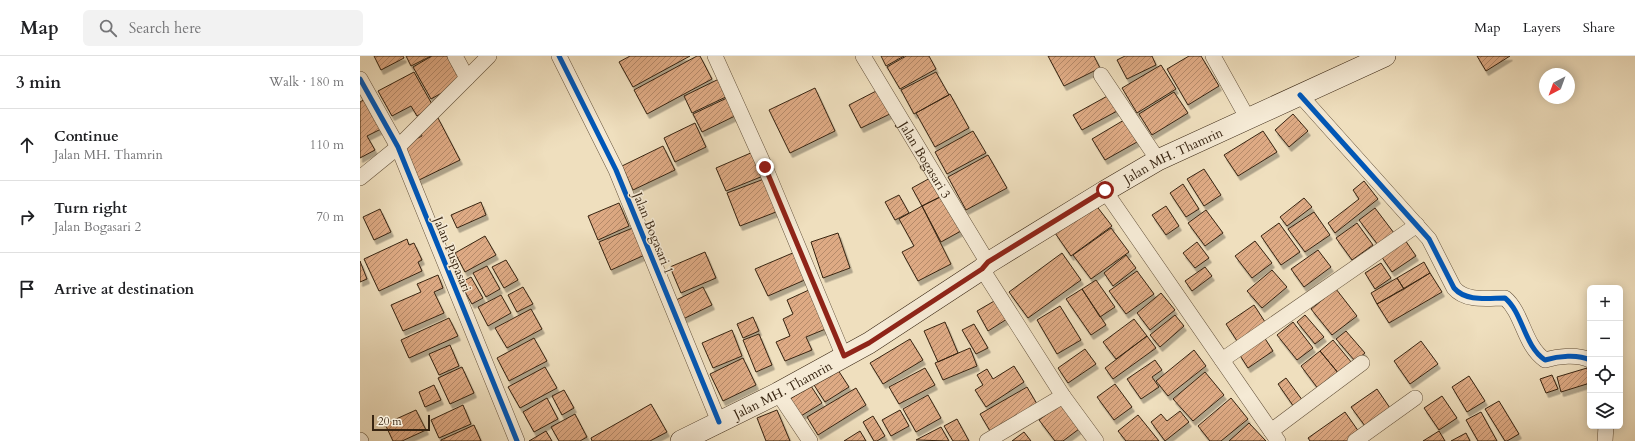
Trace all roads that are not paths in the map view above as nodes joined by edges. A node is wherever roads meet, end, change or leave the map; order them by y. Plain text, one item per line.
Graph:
1 (454, 56) edge
2 (489, 56) edge
3 (559, 56) edge
4 (716, 56) edge
5 (863, 56) edge
6 (1213, 56) edge
7 (1385, 56) edge
8 (1101, 75) dead end
9 (467, 78) junction
10 (360, 79) edge
11 (1300, 95) junction
12 (1248, 119) junction
13 (398, 147) junction
14 (1158, 160) junction
15 (360, 178) edge
16 (1105, 190) junction
17 (1417, 225) junction
18 (985, 266) junction
19 (844, 356) junction
20 (1587, 359) edge
21 (1222, 360) junction
22 (1362, 363) dead end
23 (778, 393) junction
24 (1063, 396) junction
25 (1415, 398) dead end
26 (719, 422) junction
27 (1606, 429) edge
28 (1275, 436) edge
29 (517, 441) edge
30 (681, 441) edge
31 (810, 441) edge
32 (987, 441) edge
33 (1096, 441) edge
34 (1355, 441) edge
35 (1605, 441) edge

1 - 9 street
2 - 9 street
3 - 26 street, Jalan Bogasari 1
4 - 19 street
5 - 18 street, Jalan Bogasari 3
6 - 12 street
7 - 11 main road, Jalan MH. Thamrin
8 - 14 street
9 - 13 street
10 - 13 street, Jalan Puspasari
11 - 12 main road, Jalan MH. Thamrin
11 - 17 street
12 - 14 main road, Jalan MH. Thamrin
13 - 15 street
13 - 29 street, Jalan Puspasari
14 - 16 main road, Jalan MH. Thamrin
16 - 18 main road, Jalan MH. Thamrin
16 - 21 street
17 - 20 street
17 - 21 street
18 - 19 main road, Jalan MH. Thamrin
18 - 24 street, Jalan Bogasari 3
19 - 23 main road, Jalan MH. Thamrin
21 - 28 street
22 - 28 street
23 - 26 main road, Jalan MH. Thamrin
23 - 31 street
24 - 32 street
24 - 33 street, Jalan Bogasari 3
25 - 34 street
26 - 30 main road, Jalan MH. Thamrin
27 - 35 street

